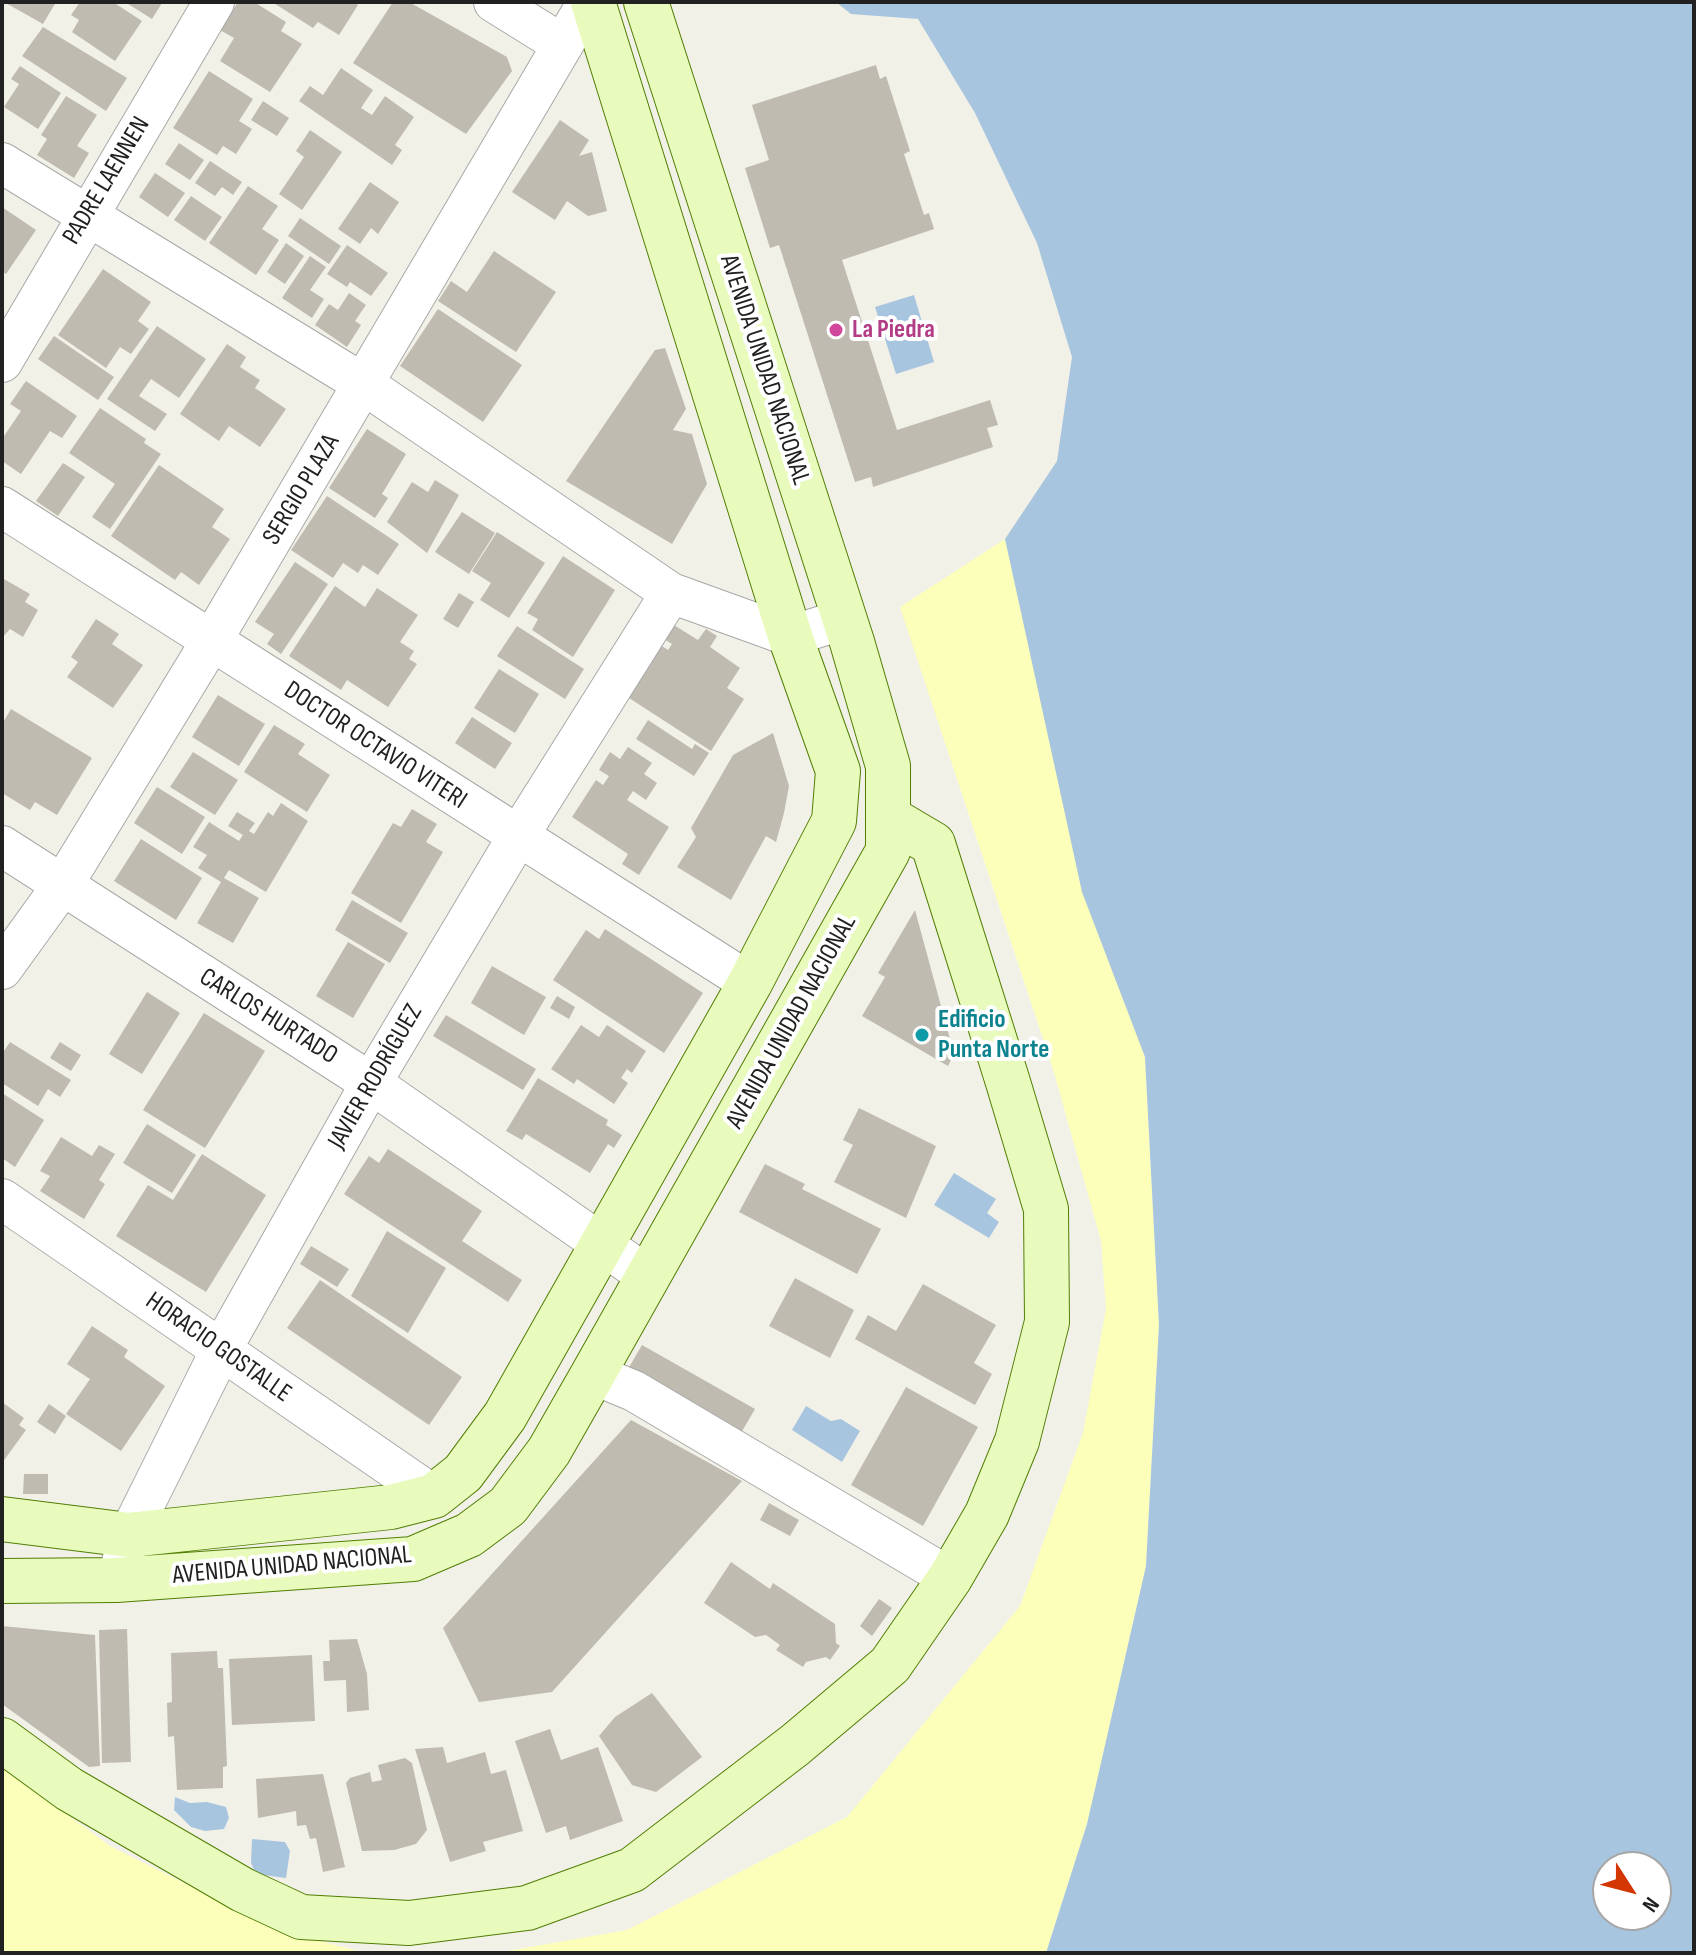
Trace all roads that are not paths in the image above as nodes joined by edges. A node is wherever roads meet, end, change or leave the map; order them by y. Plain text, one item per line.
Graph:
1 (214, 2) edge
2 (494, 2) edge
3 (591, 2) edge
4 (646, 2) edge
5 (563, 45) junction
6 (2, 163) edge
7 (85, 216) junction
8 (2, 362) edge
9 (365, 385) junction
10 (2, 507) edge
11 (671, 593) junction
12 (845, 619) junction
13 (790, 636) junction
14 (212, 640) junction
15 (889, 818) junction
16 (517, 838) junction
17 (2, 846) edge
18 (62, 886) junction
19 (2, 969) edge
20 (750, 983) junction
21 (371, 1083) junction
22 (2, 1199) edge
23 (600, 1245) junction
24 (649, 1277) junction
25 (221, 1350) junction
26 (593, 1374) junction
27 (434, 1496) junction
28 (2, 1519) edge
29 (129, 1535) junction
30 (950, 1578) junction
31 (116, 1580) junction
32 (2, 1581) edge
33 (2, 1740) edge

1 - 7 street, PADRE LAENNEN
2 - 5 street
3 - 5 street, SERGIO PLAZA
3 - 13 main road, AVENIDA UNIDAD NACIONAL
4 - 12 main road, AVENIDA UNIDAD NACIONAL
5 - 9 street, SERGIO PLAZA
6 - 7 street
7 - 8 street, PADRE LAENNEN
7 - 9 street
9 - 11 street
9 - 14 street, SERGIO PLAZA
10 - 14 street, DOCTOR OCTAVIO VITERI
11 - 13 street
11 - 16 street, JAVIER RODRÍGUEZ
12 - 13 street
12 - 15 main road, AVENIDA UNIDAD NACIONAL
13 - 20 main road, AVENIDA UNIDAD NACIONAL
14 - 16 street, DOCTOR OCTAVIO VITERI
14 - 18 street, SERGIO PLAZA
15 - 24 main road, AVENIDA UNIDAD NACIONAL
15 - 30 main road
16 - 20 street, DOCTOR OCTAVIO VITERI
16 - 21 street, JAVIER RODRÍGUEZ
17 - 18 street, CARLOS HURTADO
18 - 19 street, SERGIO PLAZA
18 - 21 street, CARLOS HURTADO
20 - 23 main road, AVENIDA UNIDAD NACIONAL
21 - 23 street, CARLOS HURTADO
21 - 25 street, JAVIER RODRÍGUEZ
22 - 25 street, HORACIO GOSTALLE
23 - 24 street, CARLOS HURTADO
23 - 27 main road, AVENIDA UNIDAD NACIONAL
24 - 26 main road, AVENIDA UNIDAD NACIONAL
25 - 27 street, HORACIO GOSTALLE
25 - 29 street, JAVIER RODRÍGUEZ
26 - 30 street
26 - 31 main road, AVENIDA UNIDAD NACIONAL
27 - 29 main road, AVENIDA UNIDAD NACIONAL
28 - 29 main road, AVENIDA UNIDAD NACIONAL
29 - 31 street, JAVIER RODRÍGUEZ
30 - 33 main road
31 - 32 main road, AVENIDA UNIDAD NACIONAL

